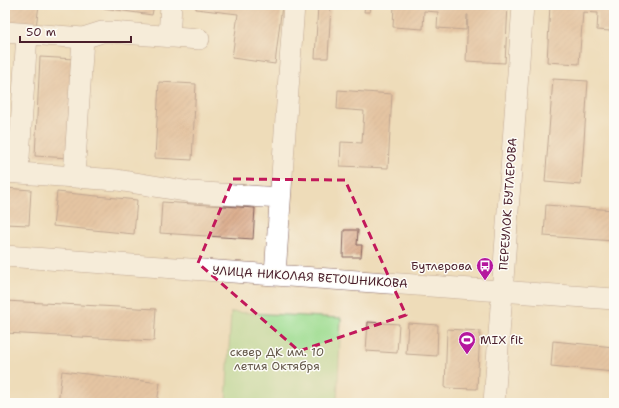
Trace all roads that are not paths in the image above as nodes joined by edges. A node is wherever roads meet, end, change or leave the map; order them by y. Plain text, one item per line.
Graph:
1 (171, 5) edge
2 (294, 5) edge
3 (523, 5) edge
4 (5, 32) edge
5 (27, 34) junction
6 (169, 37) junction
7 (83, 38) junction
8 (199, 39) dead end
9 (11, 173) edge
10 (74, 177) junction
11 (280, 198) junction
12 (5, 256) edge
13 (275, 274) junction
14 (502, 290) junction
15 (614, 299) edge
16 (494, 403) edge

1 - 6 street
2 - 11 street
3 - 14 street, ПЕРЕУЛОК БУТЛЕРОВА
4 - 5 street
5 - 7 street
5 - 9 street
6 - 7 street
6 - 8 street
7 - 10 street
9 - 10 street
10 - 11 street
11 - 13 street
12 - 13 street, УЛИЦА НИКОЛАЯ ВЕТОШНИКОВА
13 - 14 street, УЛИЦА НИКОЛАЯ ВЕТОШНИКОВА
14 - 15 street, УЛИЦА НИКОЛАЯ ВЕТОШНИКОВА
14 - 16 street, ПЕРЕУЛОК БУТЛЕРОВА

